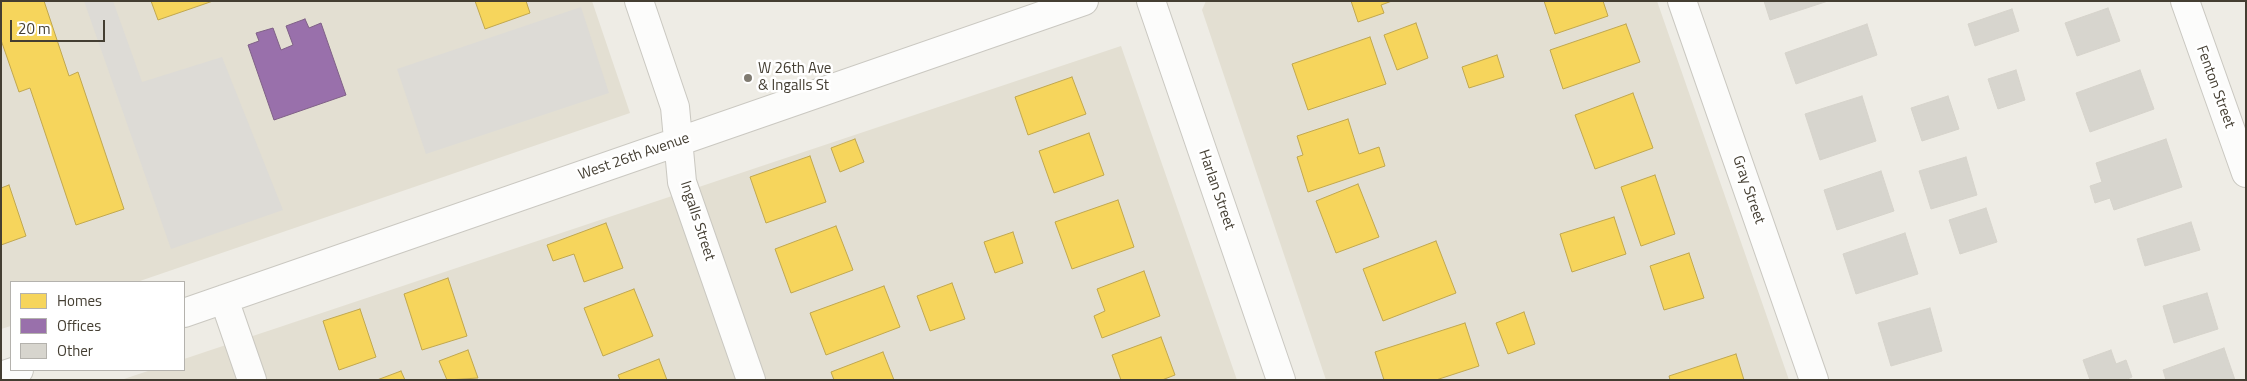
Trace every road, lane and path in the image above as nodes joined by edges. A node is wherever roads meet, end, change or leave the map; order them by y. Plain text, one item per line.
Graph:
1 (639, 1) edge
2 (1084, 1) edge
3 (1151, 1) edge
4 (1682, 1) edge
5 (2185, 1) edge
6 (678, 142) junction
7 (2246, 173) edge
8 (224, 298) junction
9 (185, 312) edge
10 (16, 371) edge
11 (1, 376) edge
12 (252, 380) edge
13 (751, 380) edge
14 (1281, 380) edge
15 (1814, 380) edge

1 - 6 street, Ingalls Street
2 - 6 street, West 26th Avenue
3 - 14 street, Harlan Street
4 - 15 street, Gray Street
5 - 7 street, Fenton Street
6 - 8 street, West 26th Avenue
6 - 13 street, Ingalls Street
8 - 9 street, West 26th Avenue
8 - 12 street
10 - 11 street

